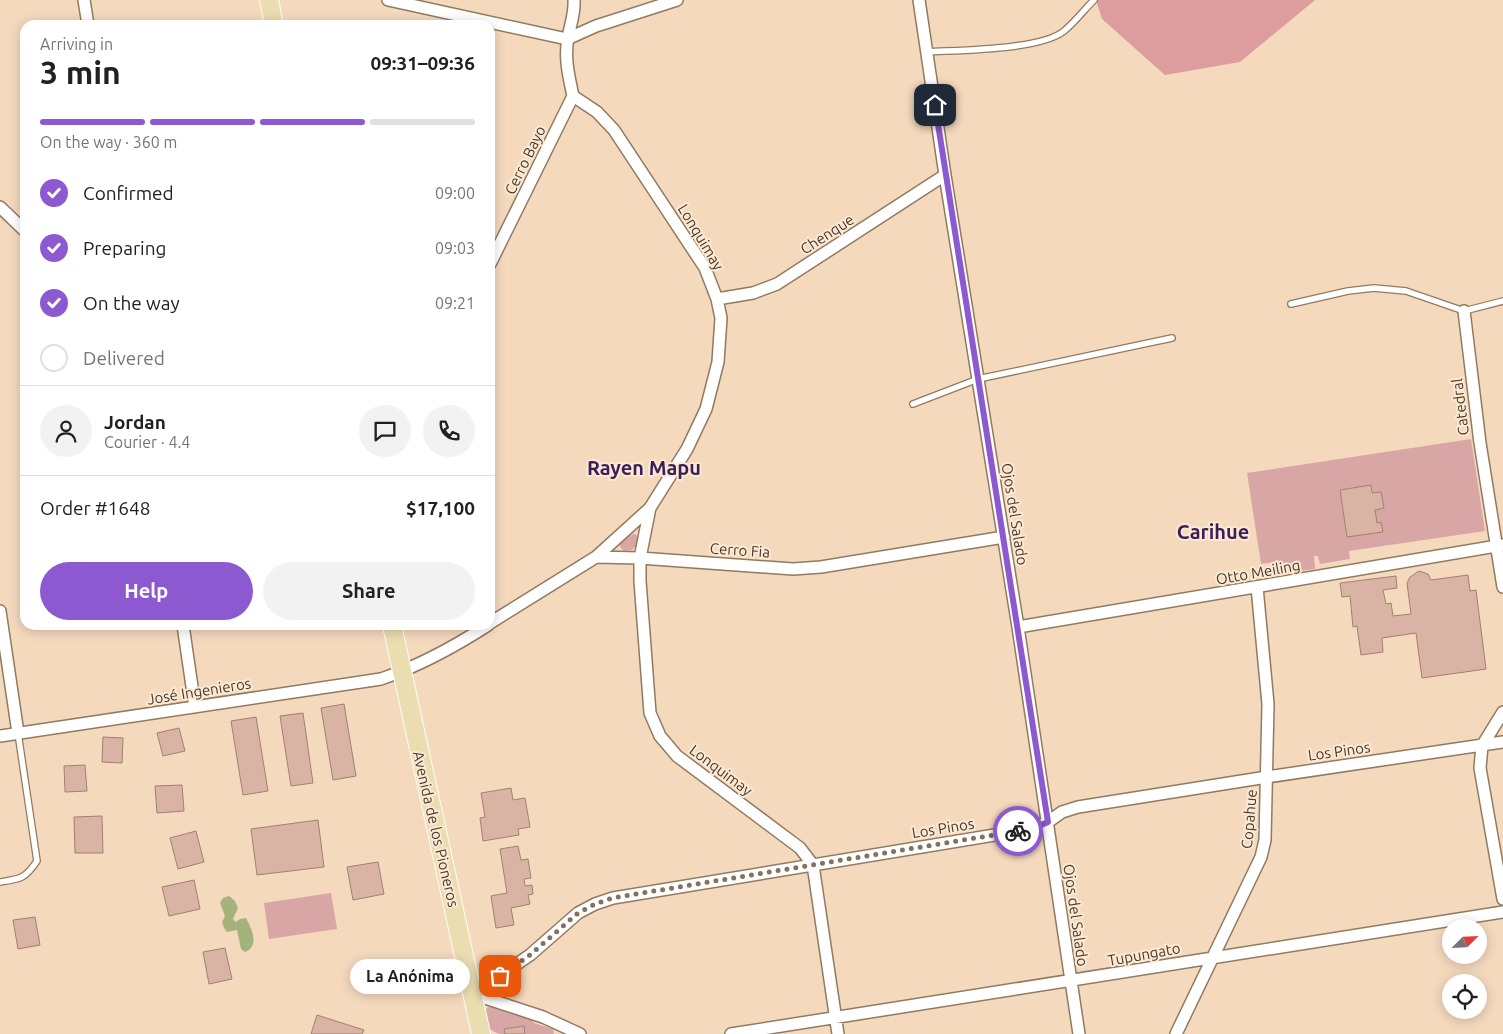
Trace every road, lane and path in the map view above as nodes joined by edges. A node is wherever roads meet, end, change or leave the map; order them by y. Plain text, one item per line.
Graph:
1 (84, 0) edge
2 (270, 0) edge
3 (388, 0) edge
4 (574, 0) edge
5 (677, 0) edge
6 (919, 0) edge
7 (1094, 0) edge
8 (87, 20) edge
9 (273, 20) edge
10 (480, 20) edge
11 (495, 23) edge
12 (567, 39) junction
13 (927, 52) junction
14 (573, 96) junction
15 (945, 175) junction
16 (0, 207) edge
17 (20, 226) edge
18 (495, 254) edge
19 (717, 299) junction
20 (1503, 301) edge
21 (1291, 304) dead end
22 (1464, 311) junction
23 (1172, 338) dead end
24 (978, 379) junction
25 (913, 404) dead end
26 (650, 508) junction
27 (1004, 537) junction
28 (1500, 545) edge
29 (596, 557) junction
30 (640, 558) junction
31 (1257, 587) junction
32 (1503, 587) edge
33 (0, 612) edge
34 (495, 620) edge
35 (1018, 627) junction
36 (184, 630) edge
37 (393, 630) edge
38 (479, 630) edge
39 (402, 672) junction
40 (196, 707) junction
41 (1503, 712) edge
42 (18, 733) junction
43 (0, 736) edge
44 (1503, 742) edge
45 (1482, 746) junction
46 (1267, 777) junction
47 (1048, 822) junction
48 (813, 865) junction
49 (0, 882) edge
50 (1503, 899) edge
51 (1503, 912) edge
52 (1212, 957) junction
53 (1071, 982) junction
54 (473, 994) junction
55 (836, 1018) junction
56 (481, 1034) edge
57 (580, 1034) edge
58 (731, 1034) edge
59 (838, 1034) edge
60 (1079, 1034) edge
61 (1176, 1034) edge

1 - 8 street
2 - 9 main road
3 - 10 street
4 - 12 street
5 - 12 street
6 - 13 street, Ojos del Salado
7 - 13 lane
11 - 12 street
12 - 14 street
13 - 15 street, Ojos del Salado
14 - 18 street, Cerro Bayo
14 - 19 street, Lonquimay
15 - 19 street, Chenque
15 - 24 street, Ojos del Salado
16 - 17 street
19 - 26 street, Lonquimay
20 - 22 lane
21 - 22 lane
22 - 28 street, Catedral
23 - 24 lane
24 - 25 lane
24 - 27 street, Ojos del Salado
26 - 29 street, Lonquimay
26 - 30 street, Lonquimay
27 - 30 street, Cerro Fia
27 - 35 street, Ojos del Salado
28 - 31 street, Otto Meiling
28 - 32 street, Catedral
29 - 30 street, Cerro Fia
29 - 34 street
30 - 48 street, Lonquimay
31 - 35 street, Otto Meiling
31 - 46 street, Copahue
33 - 42 street
35 - 47 street, Ojos del Salado
36 - 40 street
37 - 39 main road, Avenida de los Pioneros
38 - 39 street
39 - 40 street, José Ingenieros
39 - 54 main road, Avenida de los Pioneros
40 - 42 street, José Ingenieros
41 - 45 street
42 - 43 street, José Ingenieros
42 - 49 lane
44 - 45 street, Los Pinos
45 - 46 street, Los Pinos
45 - 50 street
46 - 47 street, Los Pinos
46 - 52 street, Copahue
47 - 48 street, Los Pinos
47 - 53 street, Ojos del Salado
48 - 54 street, Los Pinos
48 - 55 street
51 - 52 street, Tupungato
52 - 53 street, Tupungato
52 - 61 street, Copahue
53 - 55 street, Tupungato
53 - 60 street, Ojos del Salado
54 - 56 main road, Avenida de los Pioneros
54 - 57 street
55 - 58 street, Tupungato
55 - 59 street

